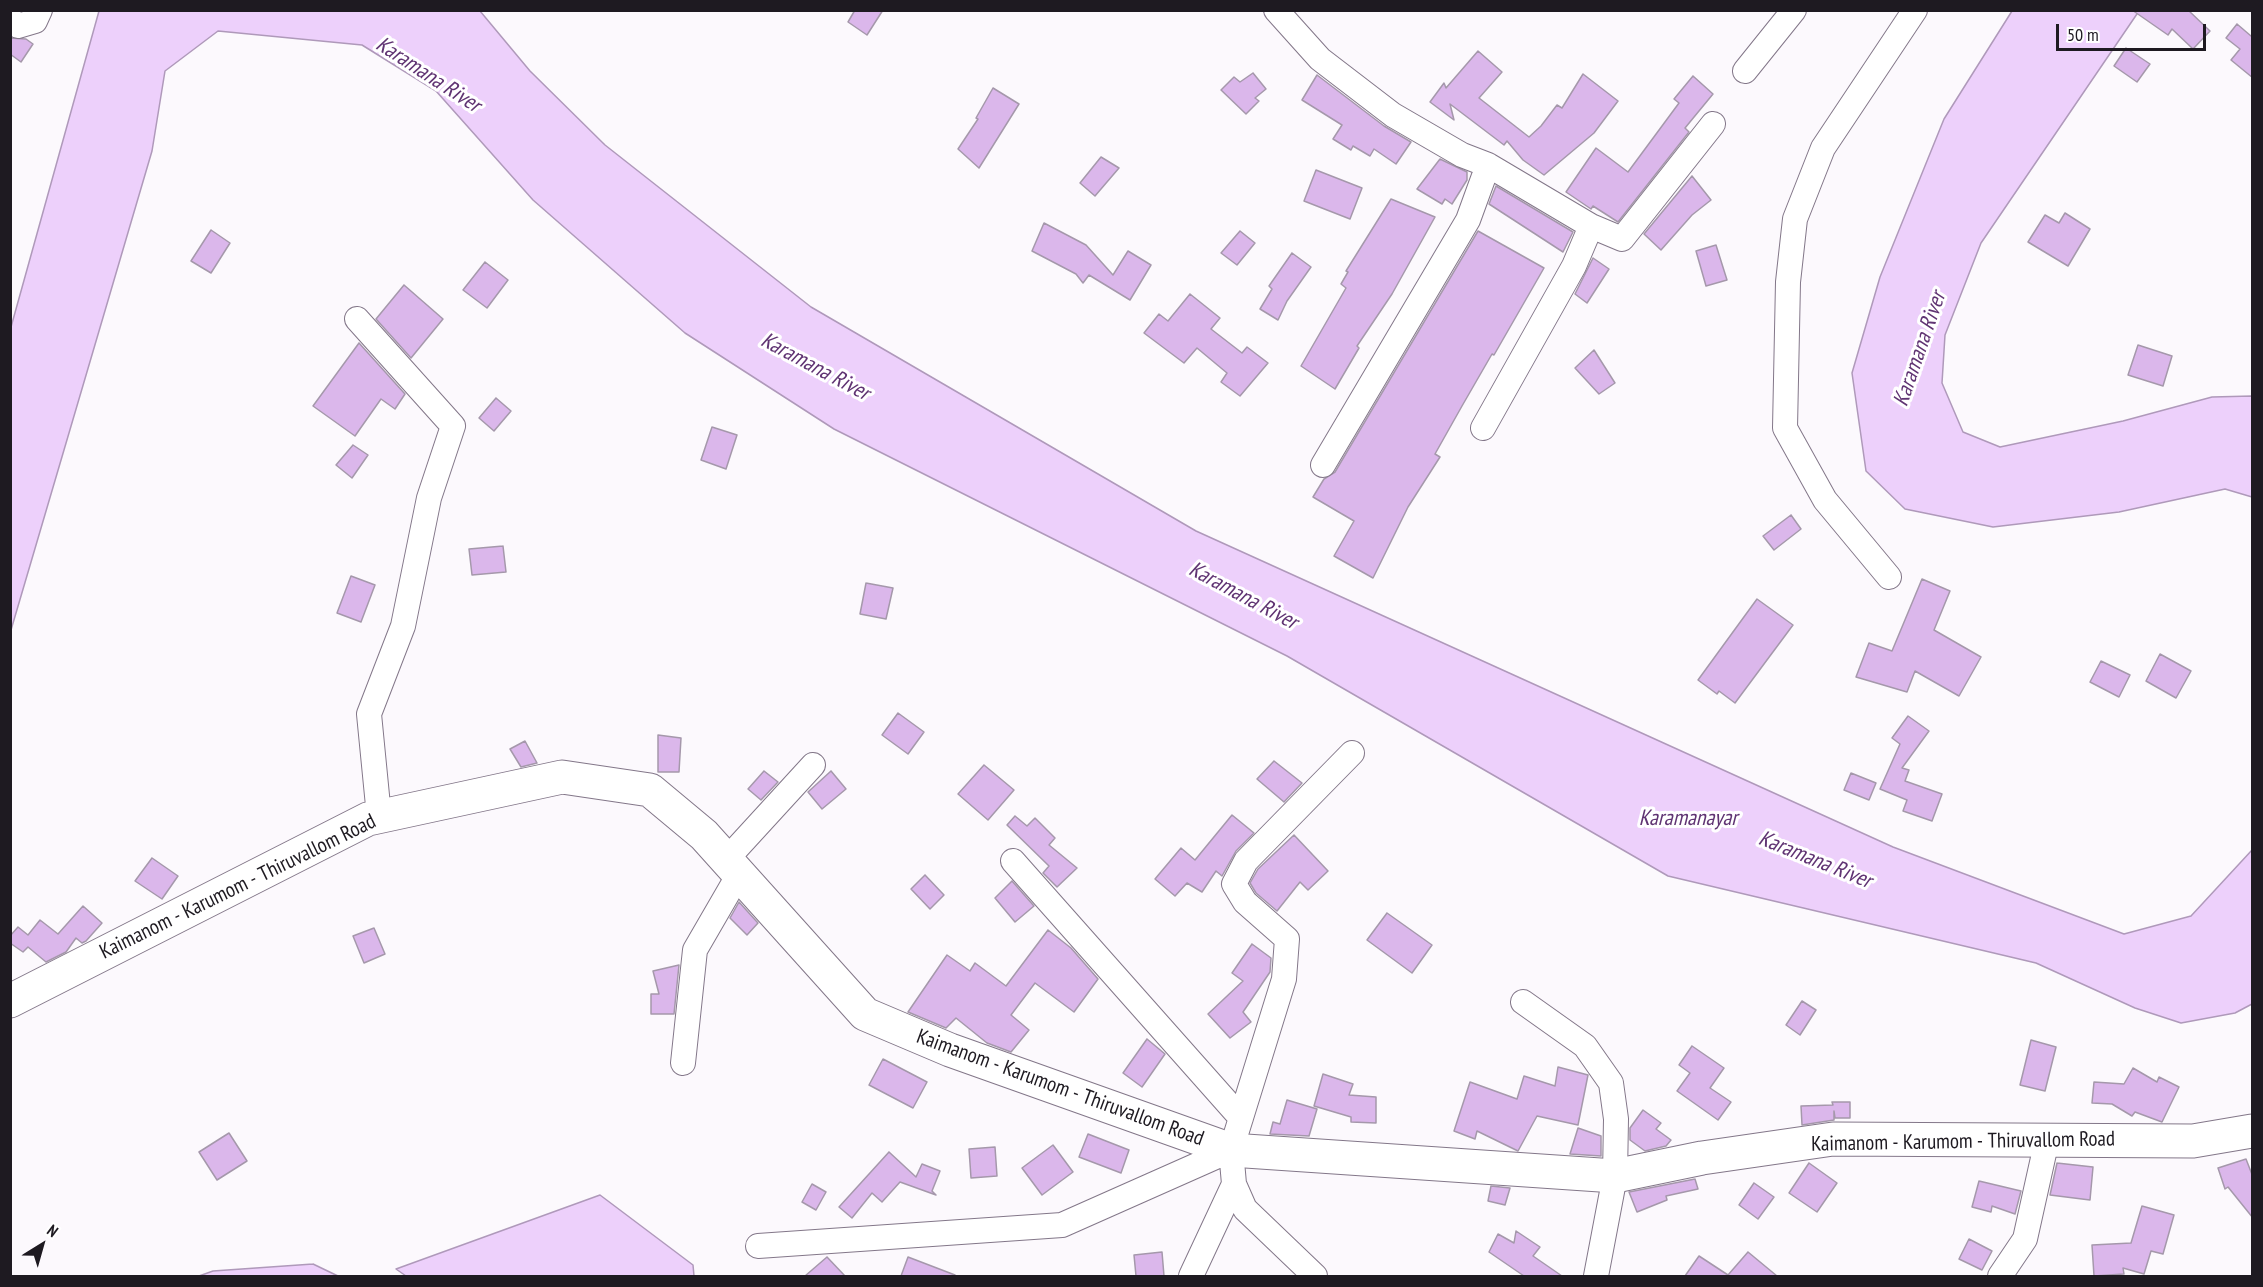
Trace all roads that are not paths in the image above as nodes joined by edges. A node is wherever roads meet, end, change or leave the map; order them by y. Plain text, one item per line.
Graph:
1 (40, 10) edge
2 (1276, 10) edge
3 (1794, 10) edge
4 (1915, 10) edge
5 (10, 19) edge
6 (1745, 71) dead end
7 (1713, 124) dead end
8 (1488, 165) junction
9 (1591, 226) junction
10 (357, 319) dead end
11 (1483, 428) dead end
12 (1323, 465) dead end
13 (1889, 577) dead end
14 (1352, 753) dead end
15 (813, 765) dead end
16 (379, 816) junction
17 (1013, 861) dead end
18 (732, 867) junction
19 (10, 1001) edge
20 (1522, 1002) dead end
21 (683, 1063) dead end
22 (1241, 1118) junction
23 (2253, 1131) edge
24 (2047, 1140) junction
25 (1231, 1150) junction
26 (1615, 1176) junction
27 (1233, 1184) junction
28 (758, 1246) dead end
29 (1191, 1276) edge
30 (1315, 1276) edge
31 (1596, 1276) edge
32 (2000, 1276) edge

1 - 5 street
2 - 8 street
3 - 6 street
4 - 13 street
7 - 9 street
8 - 9 street
8 - 12 street
9 - 11 street
10 - 16 street
14 - 22 street
15 - 18 street
16 - 18 main road, Kaimanom - Karumom - Thiruvallom Road
16 - 19 main road, Kaimanom - Karumom - Thiruvallom Road
17 - 22 street
18 - 21 street
18 - 25 main road, Kaimanom - Karumom - Thiruvallom Road
20 - 26 street
22 - 25 street
23 - 24 main road, Kaimanom - Karumom - Thiruvallom Road
24 - 26 main road, Kaimanom - Karumom - Thiruvallom Road
24 - 32 street
25 - 26 main road, Kaimanom - Karumom - Thiruvallom Road
25 - 27 street
25 - 28 street
26 - 31 street
27 - 29 street
27 - 30 street

